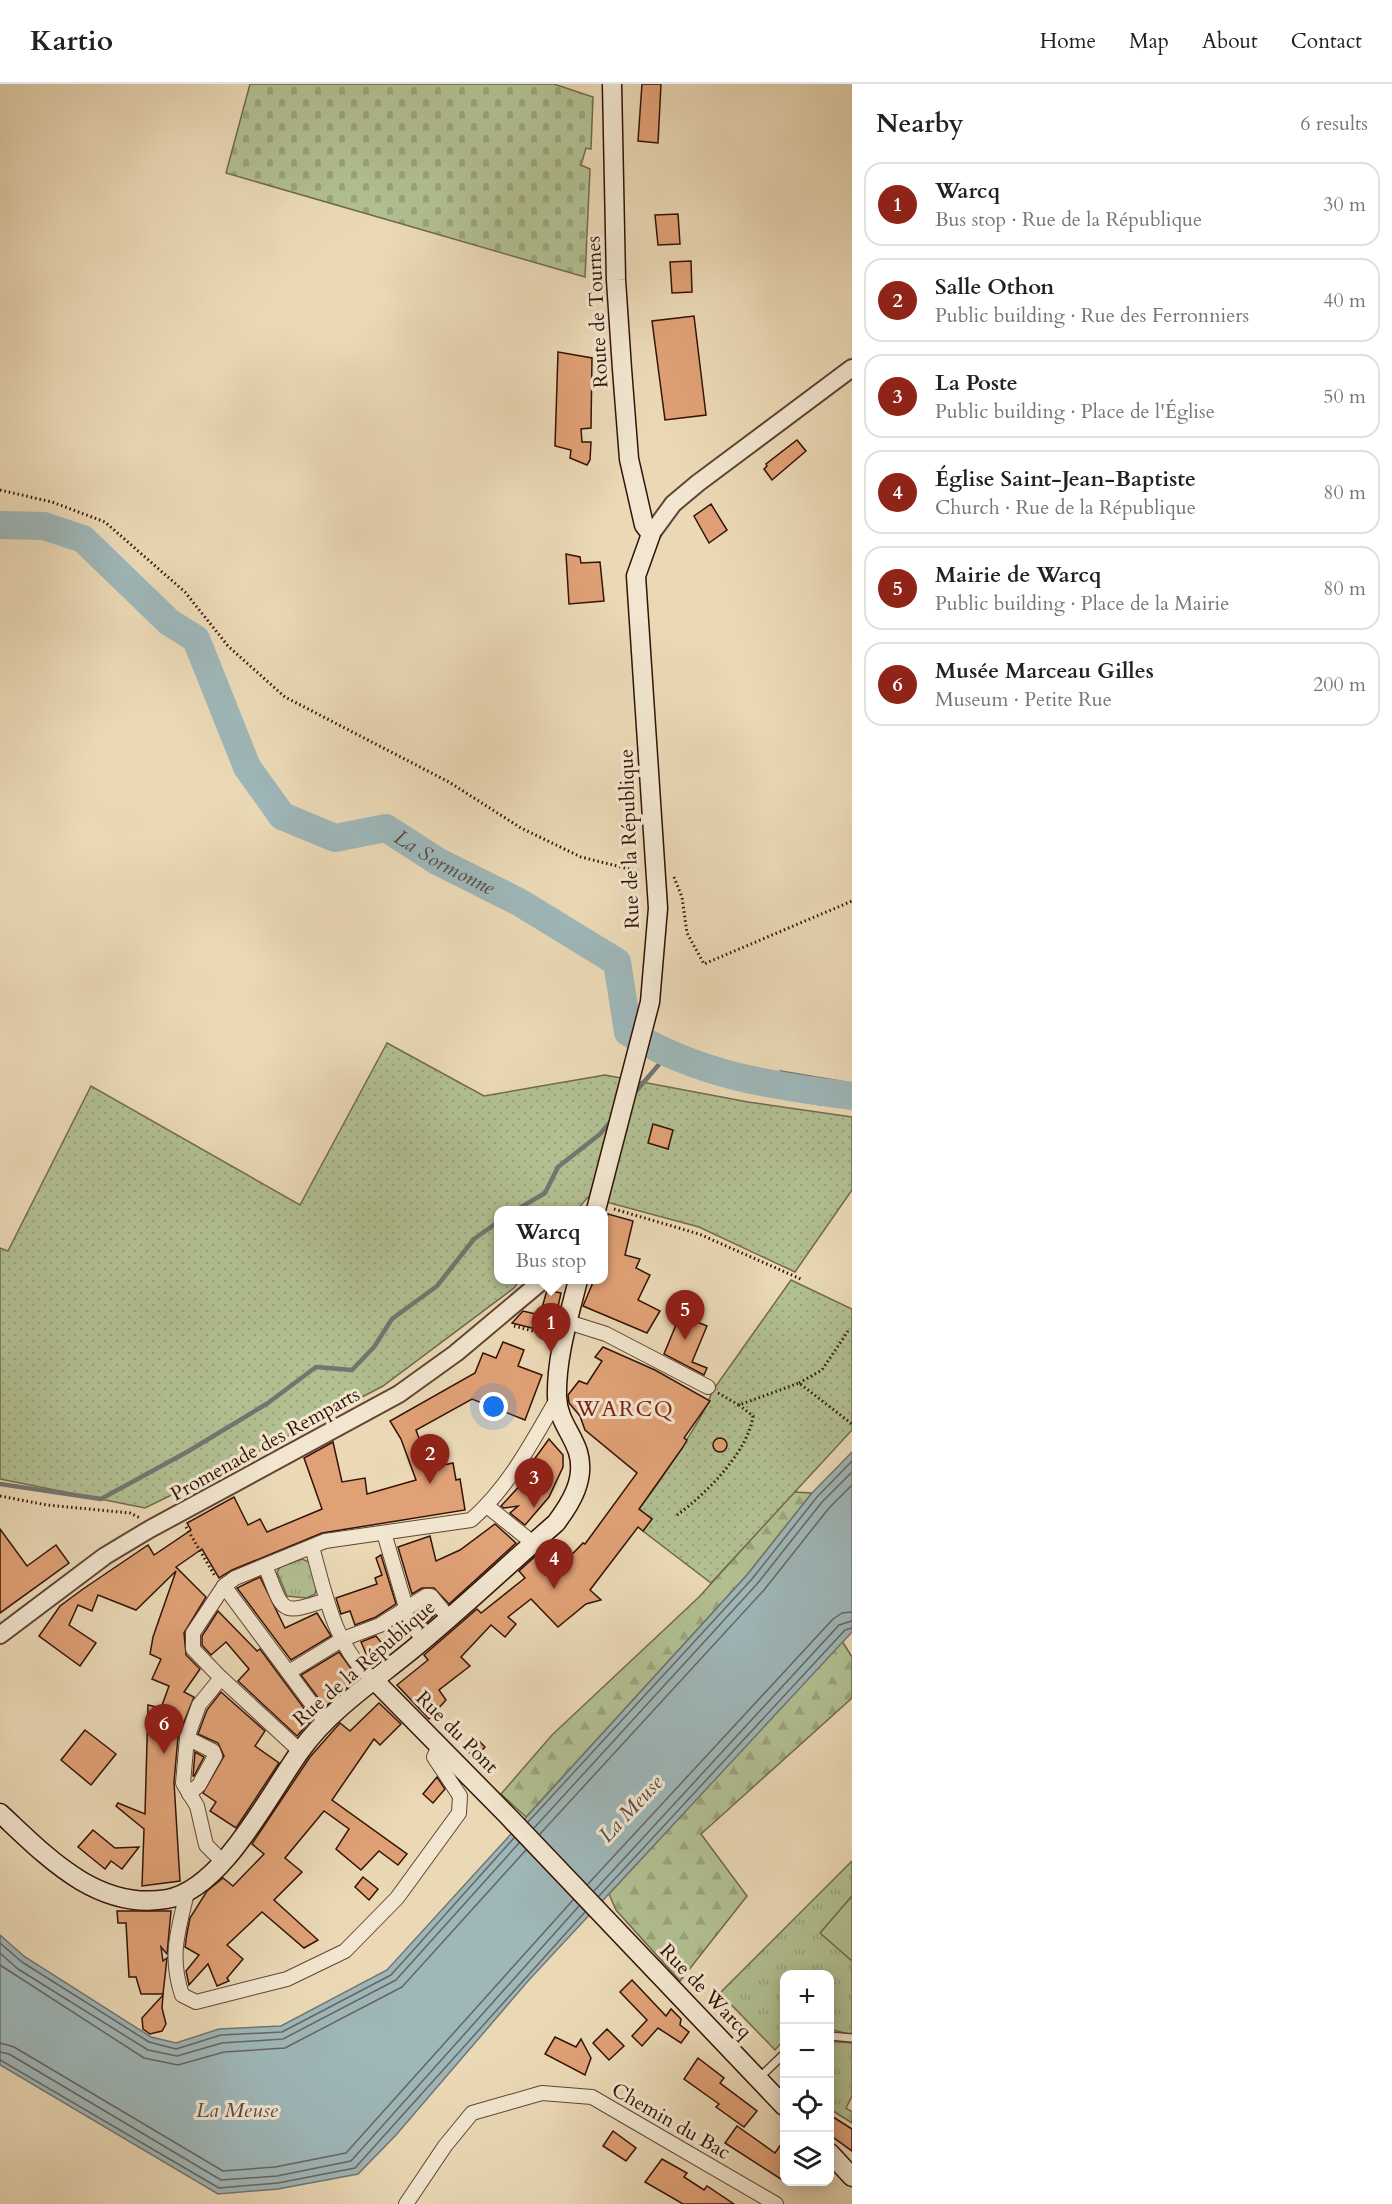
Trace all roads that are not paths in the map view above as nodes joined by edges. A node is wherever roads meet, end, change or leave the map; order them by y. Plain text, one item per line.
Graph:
1 (612, 84) edge
2 (852, 368) edge
3 (651, 534) junction
4 (598, 1206) edge
5 (539, 1284) edge
6 (577, 1284) edge
7 (566, 1331) junction
8 (708, 1387) road end
9 (557, 1399) junction
10 (487, 1506) junction
11 (384, 1533) junction
12 (533, 1543) junction
13 (312, 1547) junction
14 (265, 1566) junction
15 (227, 1583) junction
16 (326, 1600) junction
17 (405, 1611) junction
18 (449, 1618) junction
19 (0, 1635) edge
20 (343, 1639) junction
21 (424, 1640) junction
22 (290, 1672) junction
23 (221, 1678) junction
24 (375, 1681) junction
25 (326, 1723) junction
26 (187, 1738) junction
27 (439, 1746) junction
28 (300, 1751) junction
29 (189, 1794) junction
30 (0, 1813) edge
31 (222, 1862) junction
32 (187, 1893) junction
33 (620, 1933) joint
34 (834, 2036) edge
35 (852, 2038) edge
36 (780, 2058) edge
37 (758, 2079) junction
38 (780, 2102) edge
39 (834, 2157) edge
40 (852, 2177) edge
41 (406, 2204) edge
42 (776, 2204) edge

1 - 3 main road, Route de Tournes
2 - 3 street
3 - 4 main road, Rue de la République
5 - 19 street, Promenade des Remparts
6 - 7 main road
7 - 8 street
7 - 9 main road
9 - 10 street
9 - 12 main road, Rue de la République
10 - 11 street
10 - 12 street
11 - 13 street
11 - 17 street
12 - 18 main road, Rue de la République
13 - 14 street
13 - 16 street
14 - 15 street
14 - 16 street
15 - 22 street
15 - 23 street
16 - 20 street
17 - 18 street
17 - 20 street
17 - 21 street
18 - 21 main road, Rue de la République
20 - 22 street
20 - 24 street
21 - 24 main road, Rue de la République
22 - 25 street
23 - 26 street
23 - 28 street
24 - 25 main road, Rue de la République
24 - 27 main road, Rue du Pont
25 - 28 main road, Rue de la République
26 - 29 street
26 - 29 street
27 - 32 street
27 - 33 main road, Rue du Pont
28 - 31 main road, Rue de la République
29 - 31 street
30 - 32 main road
31 - 32 main road, Rue de la République
33 - 37 main road, Rue de Warcq
34 - 35 lane
36 - 37 lane
37 - 38 main road, Rue de Warcq
39 - 40 main road
41 - 42 street, Chemin du Bac

